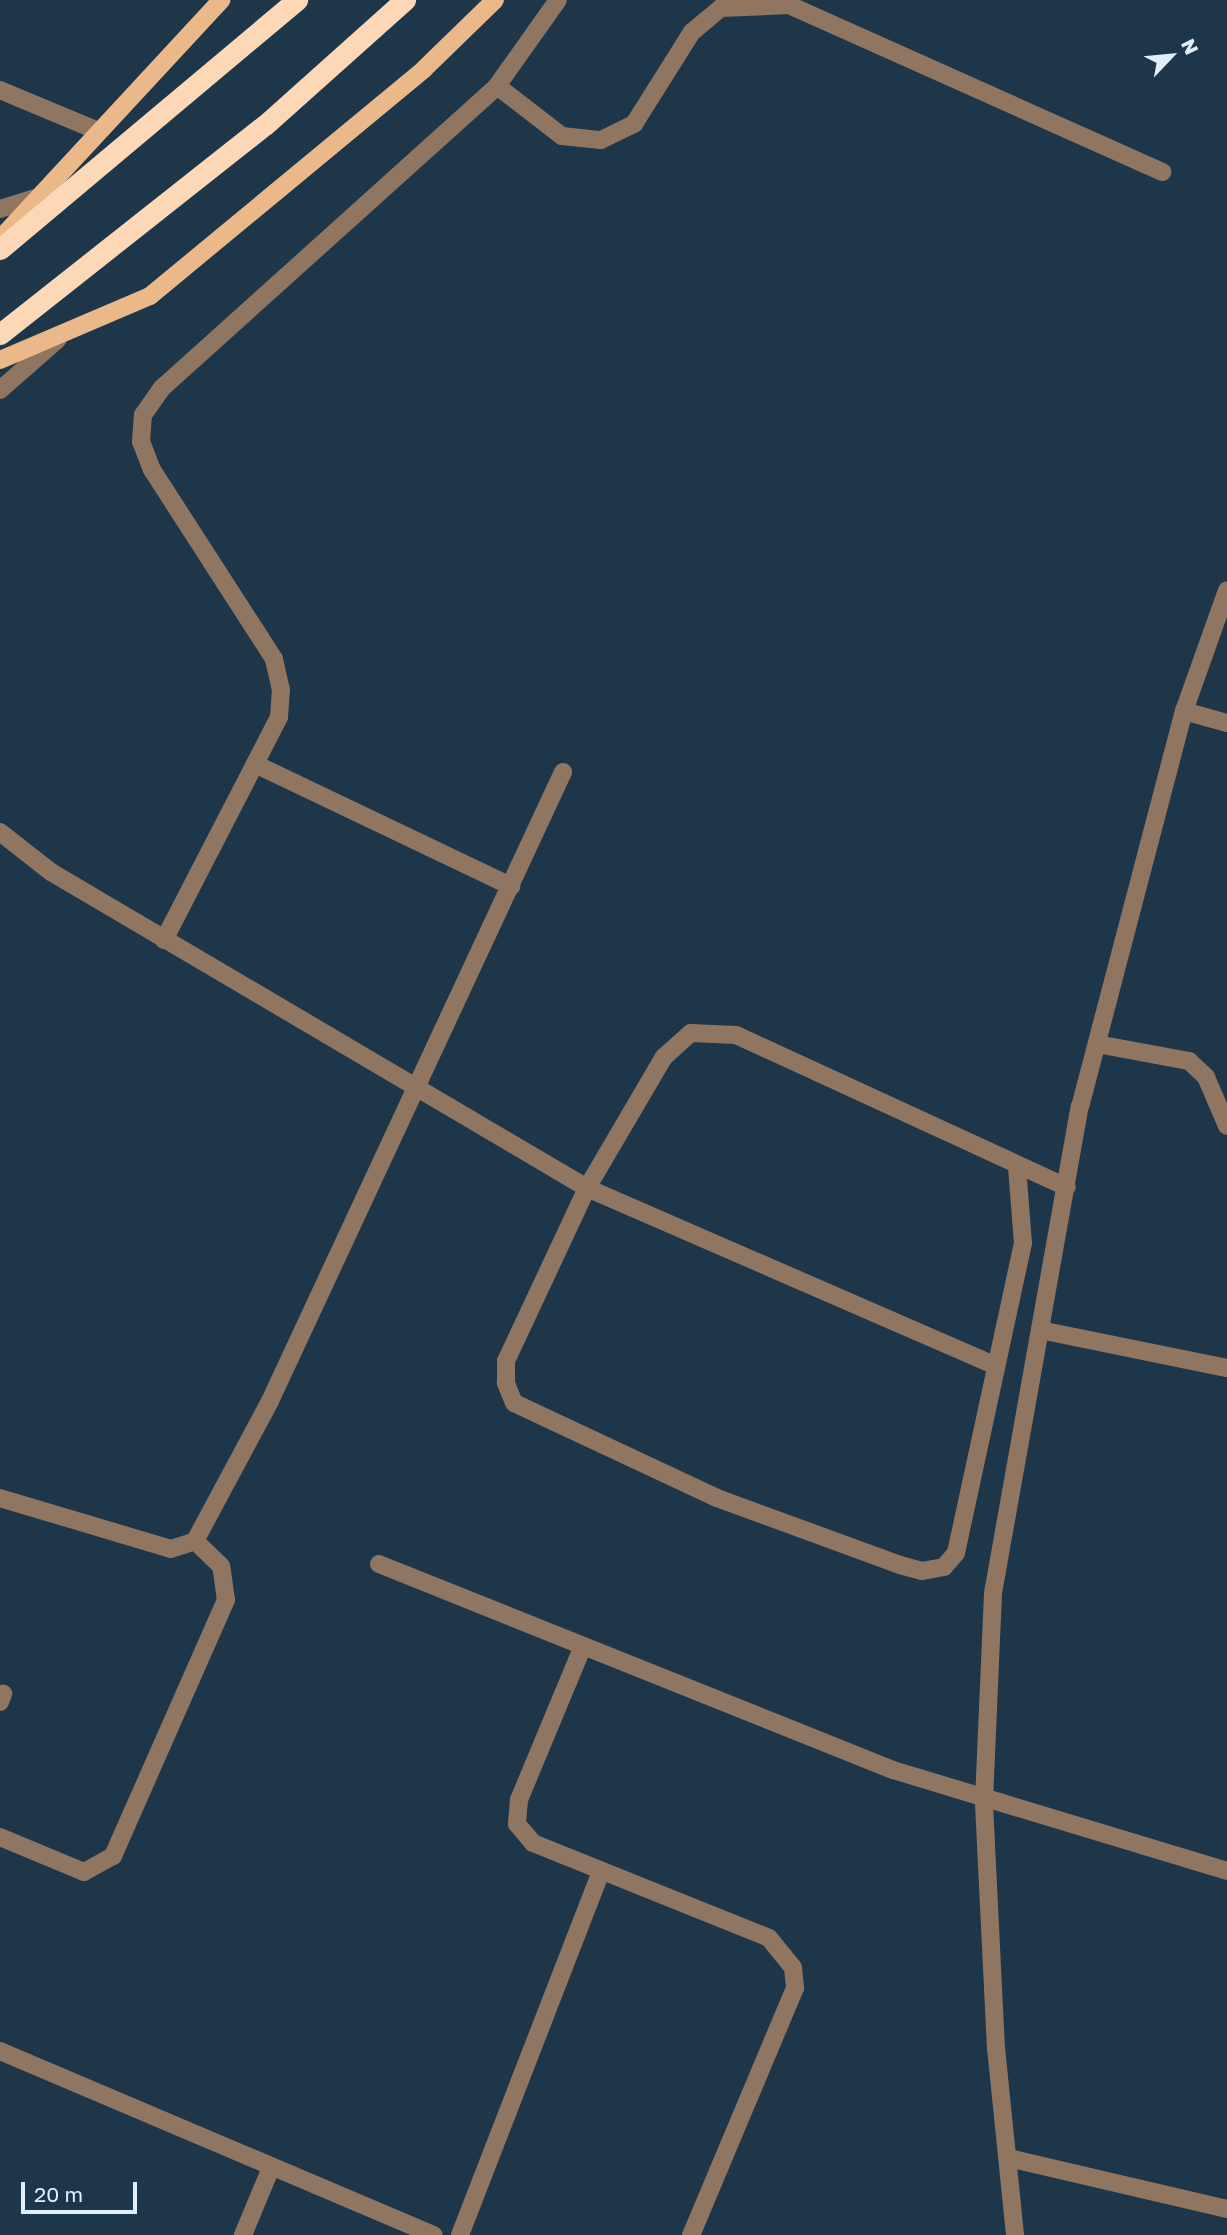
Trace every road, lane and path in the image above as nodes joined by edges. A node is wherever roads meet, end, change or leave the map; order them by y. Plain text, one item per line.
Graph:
1 (221, 0) edge
2 (297, 0) edge
3 (405, 0) edge
4 (495, 0) edge
5 (558, 0) edge
6 (497, 86) junction
7 (0, 90) edge
8 (98, 131) junction
9 (1162, 173) dead end
10 (39, 197) junction
11 (0, 209) edge
12 (0, 239) edge
13 (0, 248) edge
14 (0, 334) edge
15 (58, 339) junction
16 (0, 360) edge
17 (0, 390) edge
18 (1227, 590) edge
19 (1184, 711) junction
20 (1227, 723) edge
21 (254, 764) junction
22 (563, 772) dead end
23 (0, 832) edge
24 (511, 886) junction
25 (164, 940) junction
26 (1097, 1044) junction
27 (419, 1090) junction
28 (1227, 1126) edge
29 (1024, 1171) junction
30 (1061, 1185) junction
31 (587, 1188) junction
32 (1040, 1330) junction
33 (995, 1366) junction
34 (1227, 1368) edge
35 (0, 1498) edge
36 (195, 1541) junction
37 (379, 1564) dead end
38 (583, 1646) junction
39 (980, 1799) junction
40 (0, 1837) edge
41 (601, 1871) junction
42 (1227, 1871) edge
43 (0, 2050) edge
44 (1008, 2158) junction
45 (270, 2170) junction
46 (1227, 2209) edge
47 (243, 2235) edge
48 (434, 2235) edge
49 (460, 2235) edge
50 (691, 2235) edge
51 (1015, 2235) edge

1 - 8 main road
2 - 13 highway
3 - 14 highway
4 - 15 main road
5 - 6 street
6 - 9 street
6 - 21 street
7 - 8 street
8 - 10 main road
10 - 11 street
10 - 12 main road
15 - 16 main road
15 - 17 street
18 - 19 street
19 - 20 street
19 - 26 street
21 - 24 street
21 - 25 street
22 - 24 street
23 - 25 street
24 - 27 street
25 - 27 street
26 - 28 street
26 - 30 street
27 - 31 street
27 - 36 street
29 - 30 street
29 - 31 street
29 - 33 street
30 - 32 street
31 - 33 street
31 - 33 street
32 - 34 street
32 - 39 street
35 - 36 street
36 - 40 street
37 - 38 street
38 - 39 street
38 - 41 street
39 - 42 street
39 - 44 street
41 - 49 street
41 - 50 street
43 - 45 street
44 - 46 street
44 - 51 street
45 - 47 street
45 - 48 street

